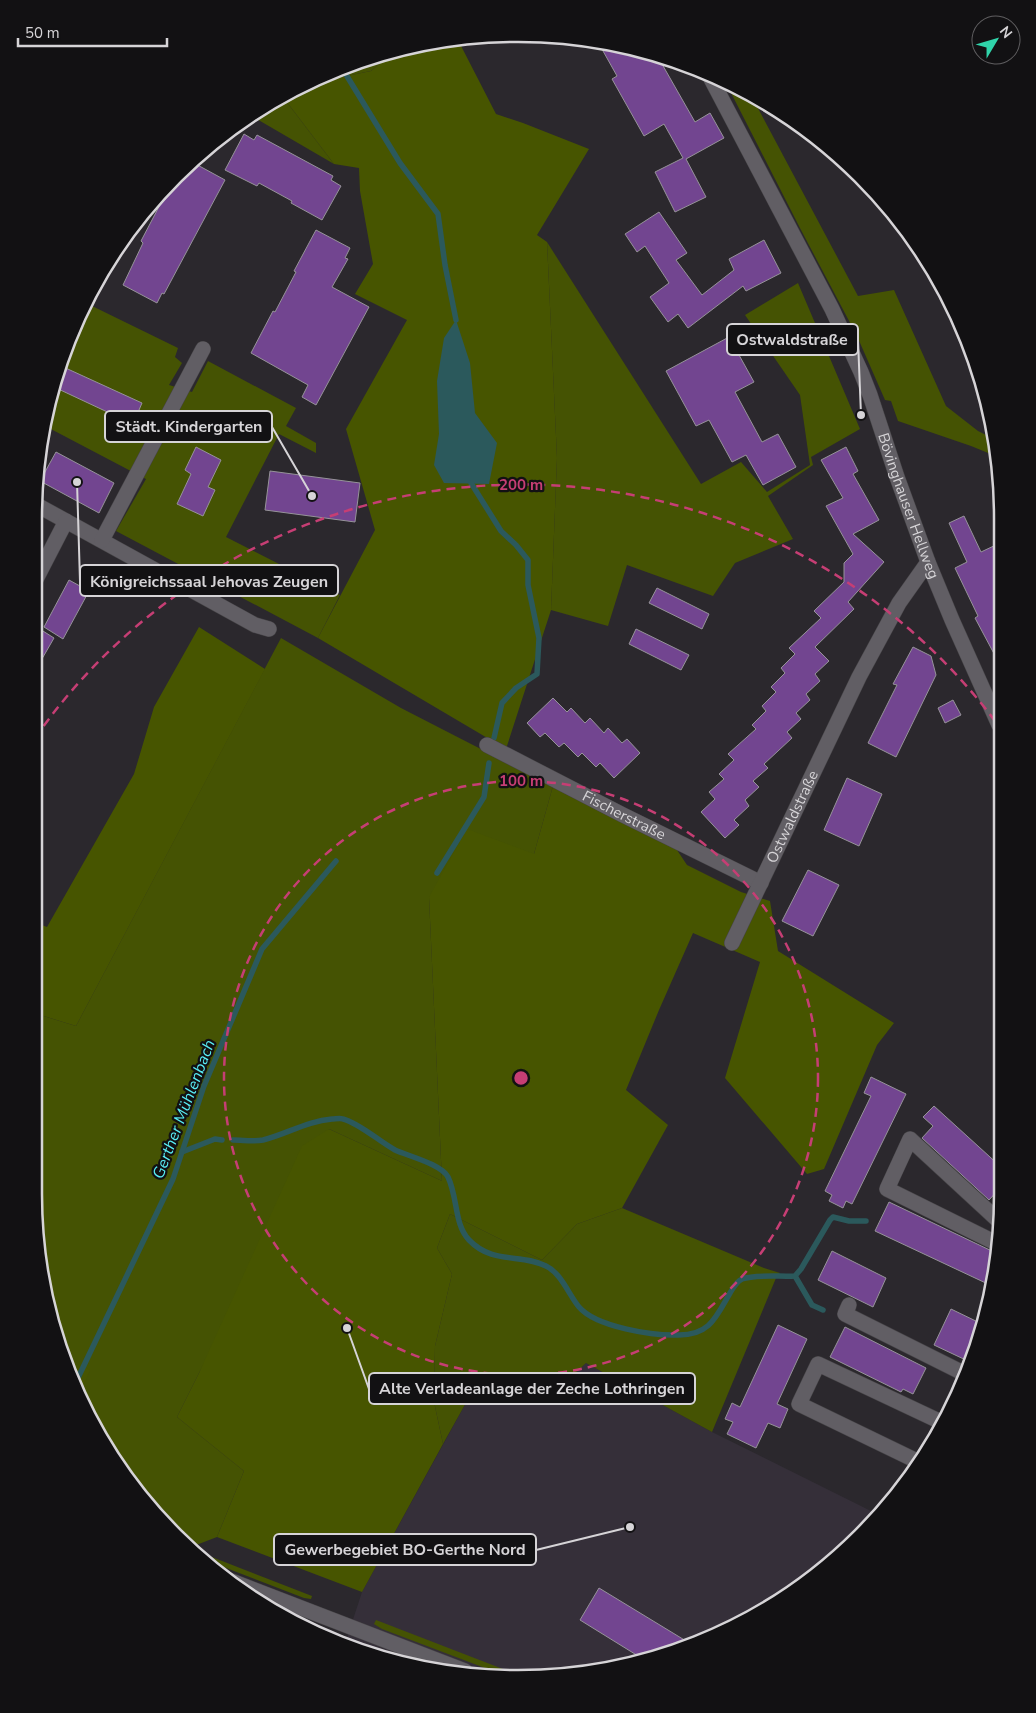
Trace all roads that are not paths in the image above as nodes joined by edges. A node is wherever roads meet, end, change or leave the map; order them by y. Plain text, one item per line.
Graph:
1 (715, 86) edge
2 (203, 349) dead end
3 (43, 508) edge
4 (66, 521) junction
5 (102, 540) junction
6 (928, 562) junction
7 (42, 567) edge
8 (269, 629) dead end
9 (994, 714) edge
10 (487, 745) dead end
11 (761, 883) junction
12 (732, 943) dead end
13 (993, 1215) edge
14 (991, 1240) edge
15 (849, 1305) dead end
16 (959, 1371) edge
17 (937, 1420) edge
18 (912, 1460) edge
19 (253, 1589) edge
20 (453, 1666) edge

1 - 6 street, Bövinghauser Hellweg
2 - 5 street
3 - 4 street
4 - 5 street
4 - 7 street
5 - 8 street
6 - 9 street, Bövinghauser Hellweg
6 - 11 street, Ostwaldstraße
10 - 11 street, Fischerstraße
11 - 12 street, Ostwaldstraße
13 - 14 street
15 - 16 street
17 - 18 street
19 - 20 street

